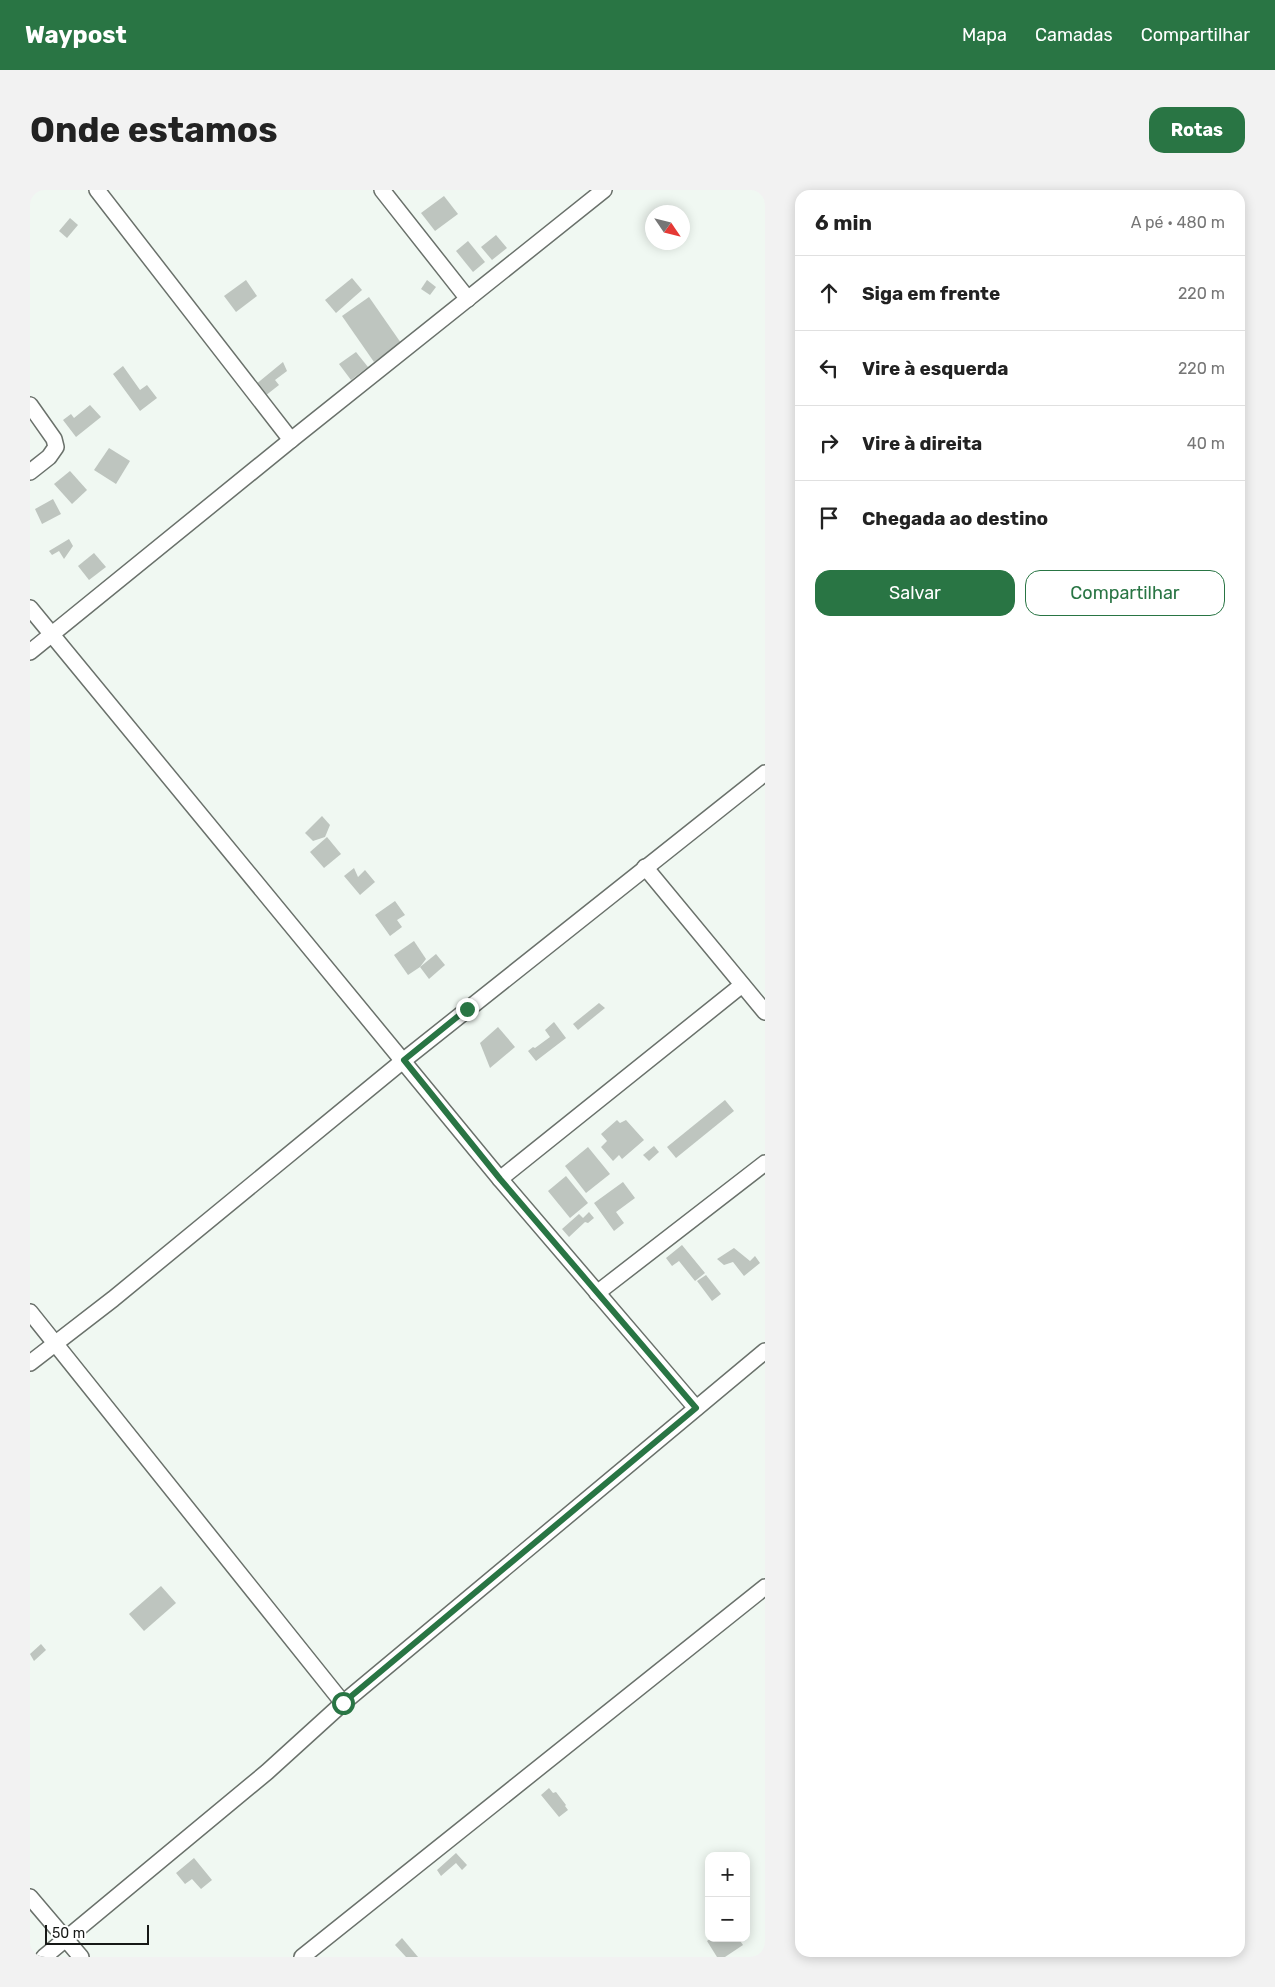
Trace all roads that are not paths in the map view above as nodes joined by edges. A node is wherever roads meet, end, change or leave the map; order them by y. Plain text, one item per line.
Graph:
1 (97, 190) edge
2 (382, 190) edge
3 (604, 190) edge
4 (468, 299) junction
5 (30, 405) edge
6 (291, 440) junction
7 (30, 472) edge
8 (30, 608) edge
9 (51, 635) junction
10 (30, 652) edge
11 (765, 773) edge
12 (645, 867) junction
13 (742, 985) junction
14 (765, 1012) edge
15 (404, 1060) junction
16 (765, 1163) edge
17 (500, 1179) junction
18 (597, 1292) junction
19 (30, 1312) edge
20 (55, 1342) junction
21 (765, 1351) edge
22 (30, 1363) edge
23 (696, 1408) junction
24 (765, 1587) edge
25 (343, 1703) junction
26 (30, 1896) edge
27 (65, 1938) junction
28 (44, 1957) edge
29 (81, 1957) edge
30 (302, 1957) edge

1 - 6 street
2 - 4 street
3 - 4 street
4 - 6 street
5 - 7 street
6 - 9 street
8 - 9 street
9 - 10 street
9 - 15 street
11 - 12 street
12 - 13 street
12 - 15 street
13 - 14 street
13 - 17 street
15 - 17 street
15 - 20 street
16 - 18 street
17 - 18 street
18 - 23 street
19 - 20 street
20 - 22 street
20 - 25 street
21 - 23 street
23 - 25 street
24 - 30 street
25 - 27 street
26 - 27 street
27 - 28 street
27 - 29 street

